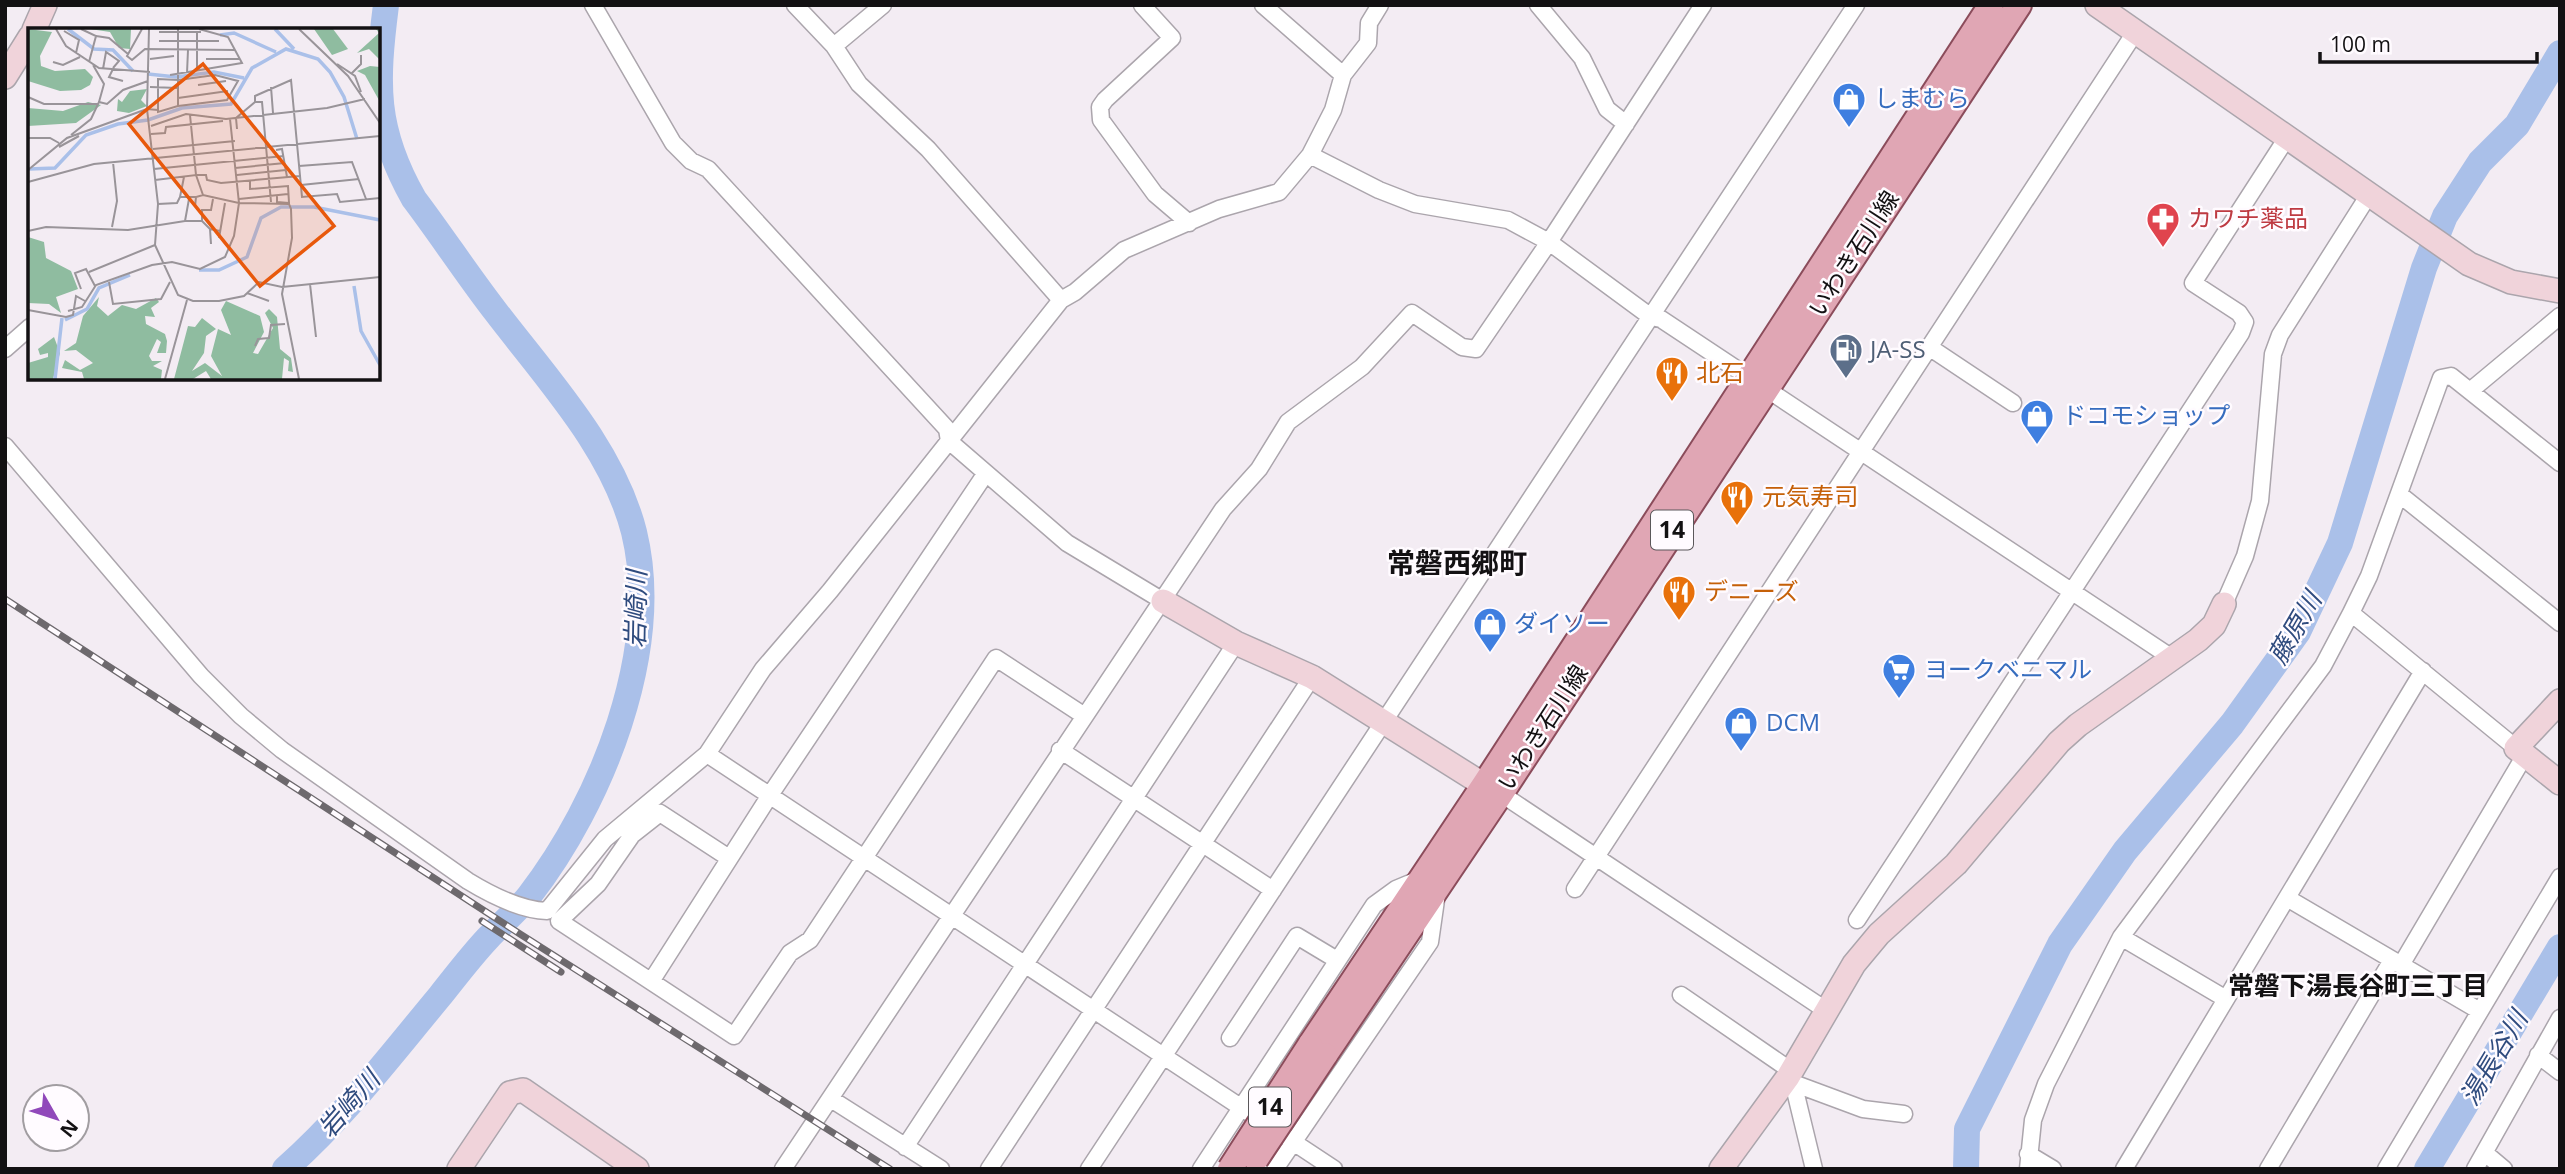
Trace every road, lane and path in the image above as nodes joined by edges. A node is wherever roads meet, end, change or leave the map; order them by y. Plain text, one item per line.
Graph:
1 (45, 5) edge
2 (593, 5) edge
3 (796, 5) edge
4 (883, 5) edge
5 (1142, 5) edge
6 (1263, 5) edge
7 (1380, 5) edge
8 (1538, 5) edge
9 (1703, 5) edge
10 (1856, 5) edge
11 (1991, 5) edge
12 (2019, 5) edge
13 (2097, 5) edge
14 (35, 28) edge
15 (2136, 31) junction
16 (28, 40) edge
17 (834, 46) junction
18 (1343, 75) junction
19 (5, 77) edge
20 (1626, 124) junction
21 (2288, 136) junction
22 (1310, 155) junction
23 (2370, 193) junction
24 (1189, 223) junction
25 (1542, 240) junction
26 (2560, 290) edge
27 (1060, 300) junction
28 (2560, 316) edge
29 (1651, 317) junction
30 (28, 329) edge
31 (1929, 348) junction
32 (5, 349) edge
33 (1758, 383) junction
34 (2470, 391) junction
35 (2013, 403) dead end
36 (949, 441) junction
37 (5, 446) edge
38 (1861, 451) junction
39 (2560, 463) edge
40 (986, 473) junction
41 (2399, 494) junction
42 (2071, 592) junction
43 (1163, 601) junction
44 (2224, 604) joint
45 (2351, 613) junction
46 (2560, 623) edge
47 (1236, 643) junction
48 (2172, 658) junction
49 (2423, 671) junction
50 (1312, 677) junction
51 (2560, 701) edge
52 (1083, 715) junction
53 (1385, 720) junction
54 (1060, 750) junction
55 (2521, 752) junction
56 (707, 754) junction
57 (2560, 783) edge
58 (1493, 788) junction
59 (769, 795) junction
60 (1134, 798) junction
61 (1203, 844) junction
62 (1597, 855) junction
63 (729, 858) junction
64 (864, 858) junction
65 (2560, 877) edge
66 (1429, 883) junction
67 (1575, 889) dead end
68 (1273, 890) junction
69 (2287, 898) junction
70 (950, 914) junction
71 (1857, 919) dead end
72 (2121, 937) junction
73 (1337, 960) junction
74 (2397, 962) junction
75 (1025, 964) junction
76 (652, 980) junction
77 (1681, 995) dead end
78 (2226, 999) junction
79 (1094, 1009) junction
80 (2478, 1010) junction
81 (1827, 1011) junction
82 (2560, 1018) edge
83 (1230, 1038) dead end
84 (1317, 1050) junction
85 (1164, 1055) junction
86 (2538, 1055) junction
87 (2560, 1072) edge
88 (1791, 1077) junction
89 (831, 1099) junction
90 (1242, 1107) junction
91 (1904, 1114) dead end
92 (1293, 1141) junction
93 (905, 1147) junction
94 (2485, 1153) junction
95 (2028, 1161) edge
96 (459, 1169) edge
97 (637, 1169) edge
98 (783, 1169) edge
99 (941, 1169) edge
100 (989, 1169) edge
101 (1089, 1169) edge
102 (1201, 1169) edge
103 (1230, 1169) edge
104 (1250, 1169) edge
105 (1275, 1169) edge
106 (1334, 1169) edge
107 (1721, 1169) edge
108 (1814, 1169) edge
109 (2053, 1169) edge
110 (2124, 1169) edge
111 (2268, 1169) edge
112 (2386, 1169) edge
113 (2475, 1169) edge
114 (2504, 1169) edge

1 - 14 street
2 - 36 street
3 - 17 street
4 - 17 street
5 - 24 street
6 - 18 street
7 - 18 street
8 - 20 street
9 - 20 street
10 - 29 street
11 - 33 main road, いわき石川線 / 14
12 - 33 main road, いわき石川線 / 14
13 - 15 street
15 - 21 street
15 - 31 street
16 - 19 street
17 - 27 street
18 - 22 street
20 - 25 street
21 - 23 street
21 - 42 street
22 - 24 street
22 - 25 street
23 - 26 street
23 - 44 street
24 - 27 street
25 - 29 street
25 - 43 street
27 - 36 street
28 - 34 street
29 - 33 street
29 - 53 street
30 - 32 street
31 - 35 street
31 - 38 street
33 - 38 street
33 - 58 main road, いわき石川線 / 14
34 - 39 street
34 - 41 street
36 - 40 street
36 - 56 street
37 - 56 street
38 - 42 street
38 - 62 street
40 - 43 street
40 - 59 street
41 - 45 street
41 - 46 street
42 - 48 street
42 - 71 street
43 - 47 street
43 - 52 street
44 - 48 street
45 - 49 street
45 - 72 street
47 - 50 street
47 - 60 street
48 - 81 street
49 - 55 street
49 - 69 street
50 - 53 street
50 - 61 street
51 - 55 street
52 - 54 street
52 - 64 street
53 - 58 street
53 - 68 street
54 - 60 street
54 - 70 street
55 - 57 street
55 - 74 street
56 - 59 street
58 - 62 street
58 - 66 main road, いわき石川線 / 14
59 - 63 street
59 - 64 street
60 - 61 street
60 - 75 street
61 - 68 street
61 - 79 street
62 - 67 street
62 - 81 street
63 - 76 street
63 - 76 street
64 - 70 street
64 - 76 street
65 - 80 street
66 - 73 street
66 - 84 main road, いわき石川線 / 14
66 - 92 street
68 - 85 street
69 - 74 street
69 - 78 street
70 - 75 street
70 - 89 street
72 - 78 street
72 - 95 street
73 - 83 street
73 - 90 street
74 - 80 street
74 - 111 street
75 - 79 street
75 - 93 street
77 - 88 street
78 - 110 street
79 - 85 street
79 - 100 street
80 - 112 street
81 - 88 street
82 - 86 street
84 - 103 main road, いわき石川線 / 14, bridge
84 - 104 main road, いわき石川線 / 14, bridge
85 - 90 street
85 - 101 street
86 - 87 street
86 - 94 street
88 - 91 street
88 - 107 street
88 - 108 street
89 - 93 street
89 - 98 street
90 - 92 street
90 - 102 street
92 - 105 street
92 - 106 street
93 - 99 street
94 - 113 street
94 - 114 street
95 - 109 street
96 - 97 street

